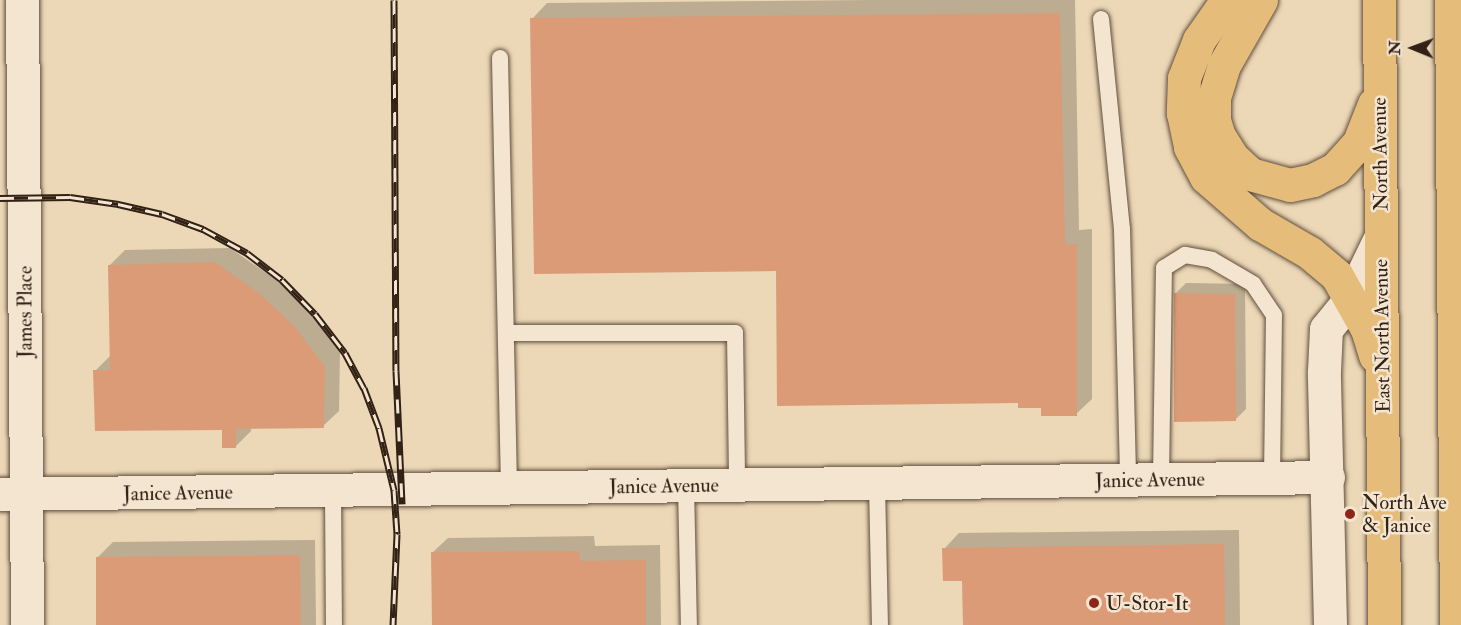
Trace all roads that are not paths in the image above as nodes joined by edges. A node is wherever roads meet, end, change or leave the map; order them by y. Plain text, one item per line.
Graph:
1 (22, 0) edge
2 (1227, 0) edge
3 (1261, 0) edge
4 (1379, 0) edge
5 (1451, 0) edge
6 (1101, 19) dead end
7 (500, 58) dead end
8 (1456, 64) edge
9 (1379, 92) junction
10 (1381, 236) junction
11 (1457, 241) edge
12 (1351, 298) junction
13 (506, 333) junction
14 (1383, 383) junction
15 (1458, 401) edge
16 (1328, 477) junction
17 (1272, 478) junction
18 (1128, 480) junction
19 (1161, 480) junction
20 (877, 484) junction
21 (737, 485) junction
22 (686, 486) junction
23 (509, 489) junction
24 (333, 491) junction
25 (13, 494) edge
26 (27, 625) edge
27 (334, 625) edge
28 (689, 625) edge
29 (880, 625) edge
30 (1330, 625) edge
31 (1384, 625) edge
32 (1456, 625) edge

1 - 25 street, James Place
2 - 12 main road
3 - 9 main road
4 - 9 main road, North Avenue
5 - 8 main road
6 - 18 lane
7 - 13 lane
8 - 11 main road
9 - 10 main road, North Avenue
10 - 12 street, East North Avenue
10 - 14 main road, East North Avenue
11 - 15 main road
12 - 14 main road
12 - 16 street, East North Avenue
13 - 21 lane
13 - 23 lane
14 - 31 main road, East North Avenue
15 - 32 main road
16 - 17 street, Janice Avenue
16 - 30 street, East North Avenue
17 - 19 street, Janice Avenue
17 - 19 lane
18 - 19 street, Janice Avenue
18 - 20 street, Janice Avenue
20 - 21 street, Janice Avenue
20 - 29 lane
21 - 22 street, Janice Avenue
22 - 23 street, Janice Avenue
22 - 28 lane
23 - 24 street, Janice Avenue
24 - 25 street, Janice Avenue
24 - 27 lane
25 - 26 street, James Place

